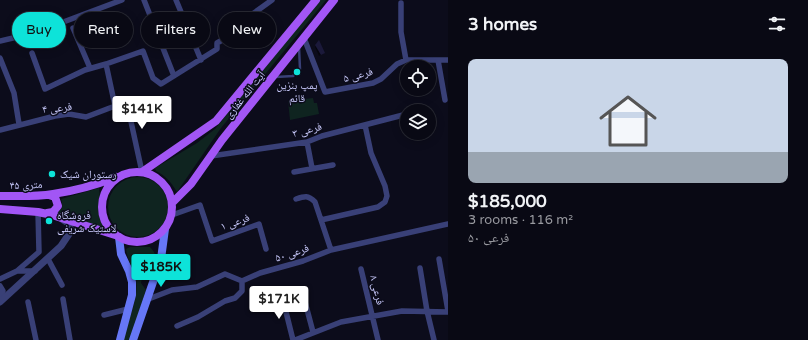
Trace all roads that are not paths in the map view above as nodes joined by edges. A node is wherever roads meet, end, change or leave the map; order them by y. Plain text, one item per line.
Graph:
1 (122, 0) edge
2 (144, 0) edge
3 (176, 0) edge
4 (272, 0) edge
5 (316, 0) edge
6 (334, 0) edge
7 (401, 3) dead end
8 (73, 28) dead end
9 (0, 41) edge
10 (301, 41) junction
11 (32, 53) dead end
12 (0, 58) edge
13 (201, 60) junction
14 (406, 60) edge
15 (438, 60) joint
16 (448, 60) edge
17 (400, 63) edge
18 (106, 64) junction
19 (90, 68) junction
20 (174, 76) junction
21 (273, 76) junction
22 (445, 100) dead end
23 (115, 106) junction
24 (400, 116) edge
25 (19, 124) junction
26 (365, 125) junction
27 (0, 130) edge
28 (307, 142) junction
29 (211, 156) junction
30 (333, 165) dead end
31 (312, 168) junction
32 (142, 172) junction
33 (294, 172) dead end
34 (122, 175) junction
35 (49, 195) junction
36 (0, 196) edge
37 (296, 199) dead end
38 (172, 203) junction
39 (0, 210) edge
40 (38, 212) junction
41 (47, 214) junction
42 (172, 215) junction
43 (60, 218) junction
44 (320, 220) junction
45 (448, 224) edge
46 (165, 229) junction
47 (118, 236) junction
48 (266, 249) dead end
49 (331, 250) junction
50 (48, 259) junction
51 (439, 259) dead end
52 (420, 268) dead end
53 (361, 269) dead end
54 (17, 271) junction
55 (35, 271) junction
56 (0, 279) edge
57 (242, 281) junction
58 (62, 285) dead end
59 (0, 286) edge
60 (282, 296) dead end
61 (0, 298) edge
62 (304, 298) dead end
63 (63, 299) dead end
64 (146, 300) junction
65 (0, 302) edge
66 (28, 302) dead end
67 (128, 309) junction
68 (427, 311) junction
69 (448, 312) edge
70 (104, 315) dead end
71 (373, 316) junction
72 (177, 326) dead end
73 (313, 332) junction
74 (36, 340) edge
75 (70, 340) edge
76 (120, 340) edge
77 (133, 340) edge
78 (294, 340) edge
79 (378, 340) edge
80 (434, 340) edge

1 - 9 street
2 - 20 street
3 - 13 street
4 - 13 street
5 - 32 main road, آیت الله غفاری
6 - 10 main road, آیت الله غفاری
7 - 14 street
8 - 19 street
10 - 17 street, فرعی ۵
10 - 21 main road, آیت الله غفاری
10 - 21 lane
11 - 19 street
12 - 25 street
13 - 20 street
15 - 16 street
15 - 22 street
18 - 19 street
18 - 20 street
18 - 23 street
21 - 29 main road, آیت الله غفاری
23 - 25 street, فرعی ۴
23 - 32 street
24 - 26 street, فرعی ۳
25 - 27 street, فرعی ۴
26 - 28 street, فرعی ۳
26 - 44 street
28 - 29 street, فرعی ۳
28 - 31 street
29 - 38 main road, آیت الله غفاری
30 - 31 street
31 - 33 street
32 - 34 main road
32 - 38 main road
34 - 35 main road, ۴۵ متری
34 - 47 main road
35 - 36 main road, ۴۵ متری
35 - 41 main road
37 - 44 street
38 - 42 main road
39 - 40 main road
40 - 41 main road
40 - 54 street
41 - 43 main road
42 - 46 main road
42 - 48 street, فرعی ۱
43 - 47 main road
43 - 50 street
44 - 49 street
45 - 49 street, فرعی ۵۰
46 - 47 main road
46 - 64 main road
47 - 67 main road
49 - 57 street, فرعی ۵۰
50 - 55 street
50 - 58 street
51 - 69 street
52 - 68 street
53 - 71 street, فرعی ۸
54 - 55 street
54 - 56 street
55 - 65 street
57 - 64 street
57 - 72 street
59 - 61 street
60 - 78 street
62 - 73 street
63 - 75 street
64 - 77 main road
66 - 74 street
67 - 70 street
67 - 76 main road
68 - 69 street
68 - 71 street
68 - 80 street
71 - 73 street
71 - 79 street
73 - 78 street

